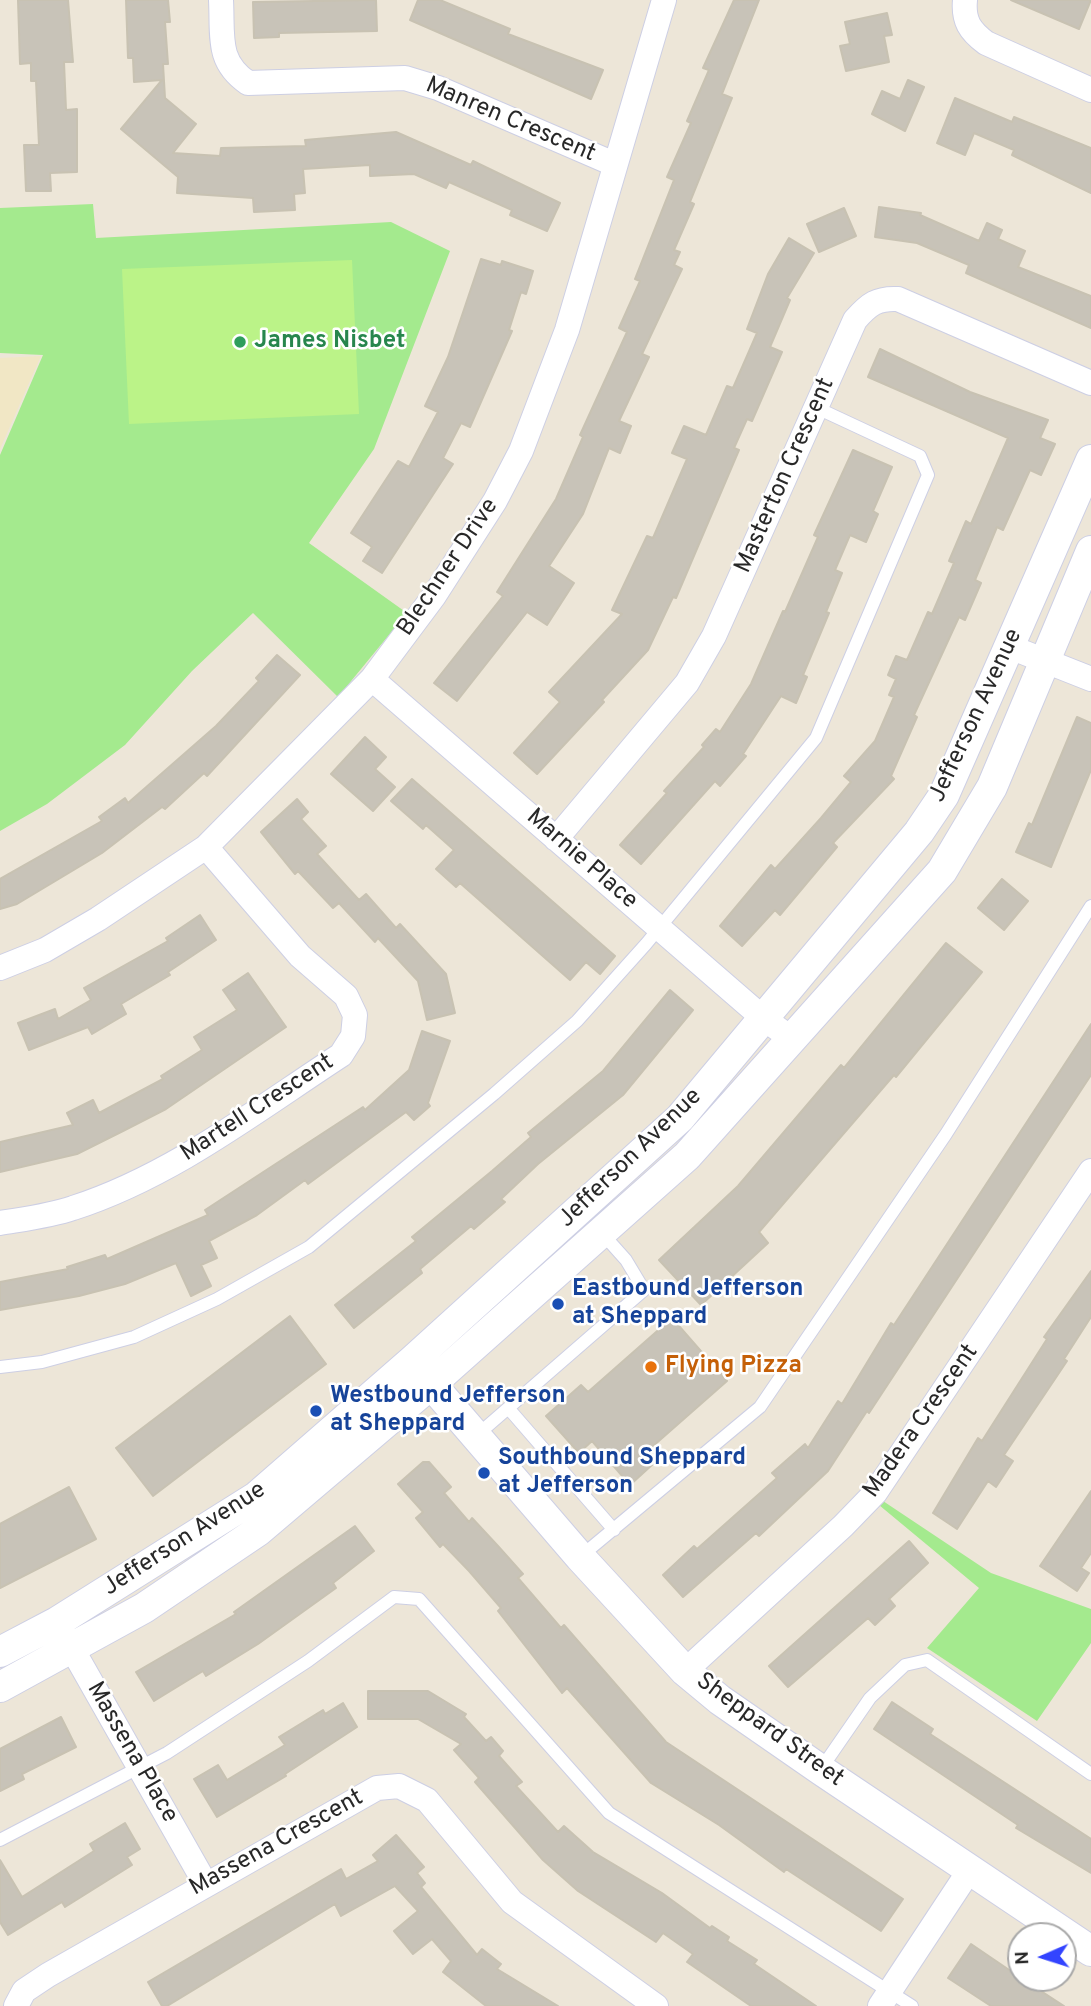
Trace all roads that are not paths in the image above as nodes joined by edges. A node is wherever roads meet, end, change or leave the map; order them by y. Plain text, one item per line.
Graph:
1 (221, 0) edge
2 (664, 0) edge
3 (965, 0) edge
4 (1091, 90) edge
5 (614, 164) junction
6 (1091, 383) edge
7 (817, 408) junction
8 (1091, 460) edge
9 (1091, 551) edge
10 (1010, 647) junction
11 (1045, 659) junction
12 (372, 678) junction
13 (1091, 680) edge
14 (556, 838) junction
15 (205, 847) junction
16 (1091, 906) edge
17 (657, 926) junction
18 (0, 968) edge
19 (763, 1018) junction
20 (792, 1039) junction
21 (1091, 1171) edge
22 (0, 1223) edge
23 (601, 1232) junction
24 (412, 1361) junction
25 (0, 1367) edge
26 (431, 1384) junction
27 (509, 1409) junction
28 (476, 1436) junction
29 (614, 1530) junction
30 (580, 1557) junction
31 (57, 1622) junction
32 (72, 1649) junction
33 (0, 1652) edge
34 (685, 1671) junction
35 (0, 1687) edge
36 (140, 1769) junction
37 (821, 1770) junction
38 (1091, 1774) edge
39 (0, 1840) edge
40 (969, 1871) junction
41 (205, 1883) junction
42 (1091, 1951) edge
43 (885, 1999) edge
44 (16, 2006) edge
45 (656, 2006) edge
46 (912, 2006) edge

1 - 5 street, Manren Crescent
2 - 5 street, Blechner Drive
3 - 4 street
5 - 12 street, Blechner Drive
6 - 7 street, Masterton Crescent
7 - 14 street, Masterton Crescent
7 - 17 lane
8 - 10 street, Jefferson Avenue
9 - 11 street, Jefferson Avenue
10 - 11 street
10 - 19 street, Jefferson Avenue
11 - 13 street
11 - 20 street, Jefferson Avenue
12 - 14 street, Marnie Place
12 - 15 street, Blechner Drive
14 - 17 street, Marnie Place
15 - 18 street, Blechner Drive
15 - 22 street, Martell Crescent
16 - 29 lane
17 - 19 street, Marnie Place
17 - 25 lane
19 - 20 street, Marnie Place
19 - 24 street, Jefferson Avenue
20 - 23 street, Jefferson Avenue
21 - 34 street, Madera Crescent
23 - 26 street, Jefferson Avenue
23 - 27 lane
24 - 26 street, Sheppard Street
24 - 31 street, Jefferson Avenue
26 - 28 street, Sheppard Street
26 - 32 street, Jefferson Avenue
27 - 28 lane
27 - 29 lane
28 - 30 street, Sheppard Street
29 - 30 lane
30 - 34 street, Sheppard Street
31 - 32 street, Massena Place
31 - 33 street, Jefferson Avenue
32 - 35 street, Jefferson Avenue
32 - 36 street, Massena Place
34 - 37 street, Sheppard Street
36 - 39 lane
36 - 41 street, Massena Place
36 - 43 lane
37 - 38 lane
37 - 40 street, Sheppard Street
40 - 42 street, Sheppard Street
40 - 43 street
41 - 44 street, Massena Crescent
41 - 45 street, Massena Crescent
43 - 46 lane

